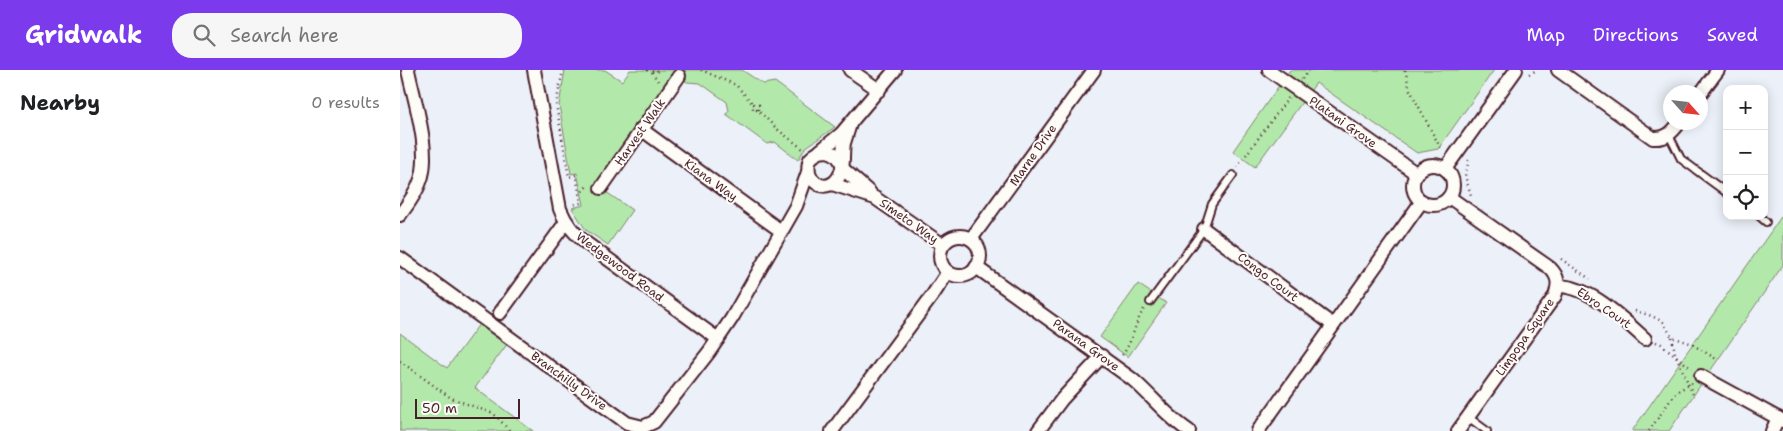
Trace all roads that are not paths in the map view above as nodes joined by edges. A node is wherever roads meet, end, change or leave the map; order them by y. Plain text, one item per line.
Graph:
1 (408, 70) edge
2 (534, 70) edge
3 (540, 70) edge
4 (850, 70) edge
5 (895, 70) edge
6 (1094, 70) edge
7 (1269, 70) edge
8 (1516, 70) edge
9 (1558, 70) edge
10 (1718, 70) edge
11 (679, 76) dead end
12 (537, 85) junction
13 (1707, 85) edge
14 (879, 90) junction
15 (850, 124) junction
16 (641, 129) junction
17 (1673, 130) edge
18 (1669, 135) junction
19 (815, 148) junction
20 (842, 166) junction
21 (1445, 169) junction
22 (808, 172) junction
23 (1417, 174) junction
24 (1233, 175) road end
25 (829, 184) junction
26 (601, 188) dead end
27 (1723, 190) edge
28 (1449, 197) junction
29 (875, 198) junction
30 (1422, 201) junction
31 (796, 206) junction
32 (400, 215) edge
33 (568, 216) junction
34 (1764, 220) edge
35 (1766, 222) dead end
36 (1204, 229) junction
37 (781, 231) junction
38 (971, 239) junction
39 (943, 245) junction
40 (400, 258) edge
41 (976, 267) junction
42 (948, 272) junction
43 (1559, 286) junction
44 (1150, 302) road end
45 (500, 313) dead end
46 (1333, 325) junction
47 (718, 339) junction
48 (1645, 339) road end
49 (1102, 356) junction
50 (1701, 376) road end
51 (1468, 417) junction
52 (1780, 419) edge
53 (655, 426) edge
54 (628, 427) edge
55 (832, 431) edge
56 (1038, 431) edge
57 (1189, 431) edge
58 (1258, 431) edge
59 (1458, 431) edge
60 (1487, 431) edge
61 (1772, 431) edge

1 - 32 street
2 - 12 street, Wedgewood Road
3 - 12 street, Wedgewood Road
4 - 14 street
5 - 14 street
6 - 38 street, Marne Drive
7 - 23 street, Platani Grove
8 - 21 street
9 - 18 street
10 - 13 street
11 - 16 street, Harvest Walk
12 - 33 street, Wedgewood Road
14 - 15 street
15 - 19 street
15 - 20 street
16 - 26 street, Harvest Walk
16 - 37 street, Kiana Way
17 - 18 street
18 - 27 lane
19 - 20 street
19 - 22 street
20 - 25 street
20 - 29 street, Simeto Way
21 - 23 street
21 - 28 street
22 - 25 street
22 - 31 street, Branchilly Drive
23 - 30 street
24 - 36 lane
25 - 29 street, Simeto Way
25 - 31 street, Branchilly Drive
28 - 30 street
28 - 43 street, Limpopa Square
29 - 39 street, Simeto Way
30 - 46 street
31 - 37 street, Branchilly Drive
33 - 45 street
33 - 47 street, Wedgewood Road
34 - 35 lane
36 - 44 lane
36 - 46 street, Congo Court
37 - 47 street, Branchilly Drive
38 - 39 street
38 - 41 street
39 - 42 street
40 - 54 street, Branchilly Drive
41 - 42 street
41 - 49 street, Parana Grove
42 - 55 street
43 - 48 street, Ebro Court
43 - 51 street, Limpopa Square
46 - 58 street
47 - 53 street, Branchilly Drive
49 - 56 street
49 - 57 street, Parana Grove
50 - 52 street
51 - 59 street, Limpopa Square
51 - 60 lane
52 - 61 street
53 - 54 street, Branchilly Drive

